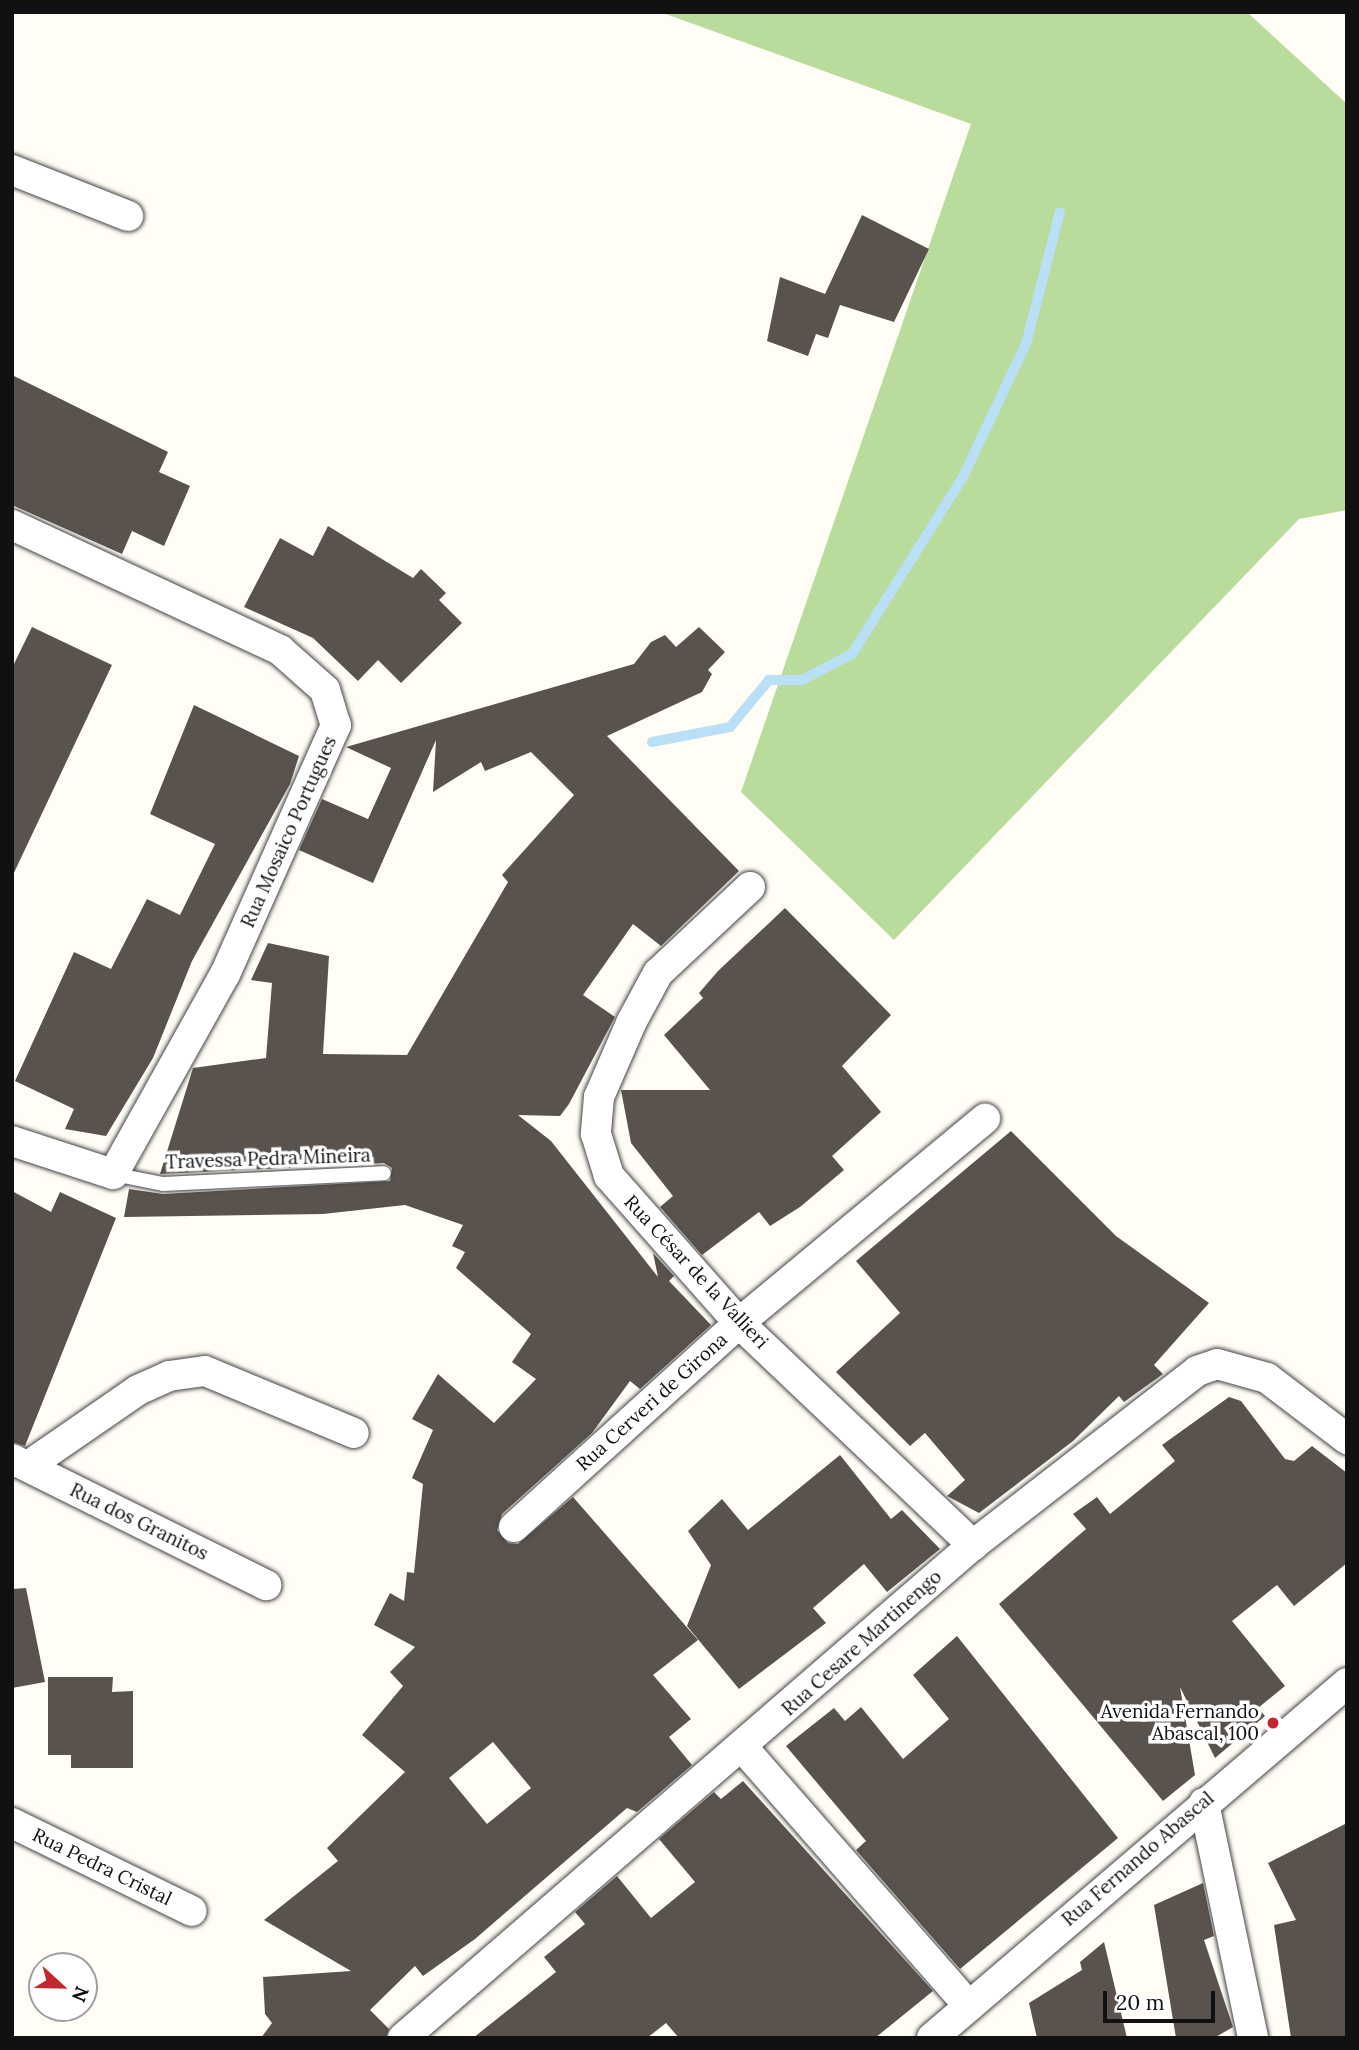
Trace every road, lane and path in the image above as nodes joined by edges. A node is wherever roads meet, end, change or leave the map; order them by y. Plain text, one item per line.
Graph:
1 (12, 170) edge
2 (128, 216) dead end
3 (12, 525) edge
4 (750, 887) dead end
5 (985, 1119) dead end
6 (12, 1141) edge
7 (384, 1173) dead end
8 (113, 1174) junction
9 (739, 1323) junction
10 (354, 1433) dead end
11 (1347, 1438) edge
12 (20, 1463) edge
13 (514, 1527) dead end
14 (973, 1545) junction
15 (266, 1584) dead end
16 (1347, 1683) edge
17 (744, 1749) junction
18 (1204, 1802) junction
19 (12, 1823) edge
20 (191, 1910) dead end
21 (969, 2006) junction
22 (403, 2038) edge
23 (932, 2038) edge
24 (1253, 2038) edge

1 - 2 street
3 - 8 street, Rua Mosaico Portugues
4 - 9 street, Rua César de la Vallieri
5 - 9 street, Rua Cerveri de Girona
6 - 8 street
7 - 8 lane, Travessa Pedra Mineira
9 - 13 street, Rua Cerveri de Girona
9 - 14 street, Rua César de la Vallieri
10 - 12 street
11 - 14 street, Rua Cesare Martinengo
12 - 15 street, Rua dos Granitos
14 - 17 street, Rua Cesare Martinengo
16 - 18 street, Rua Fernando Abascal
17 - 21 street
17 - 22 street, Rua Cesare Martinengo
18 - 21 street, Rua Fernando Abascal
18 - 24 street
19 - 20 street, Rua Pedra Cristal
21 - 23 street, Rua Fernando Abascal

